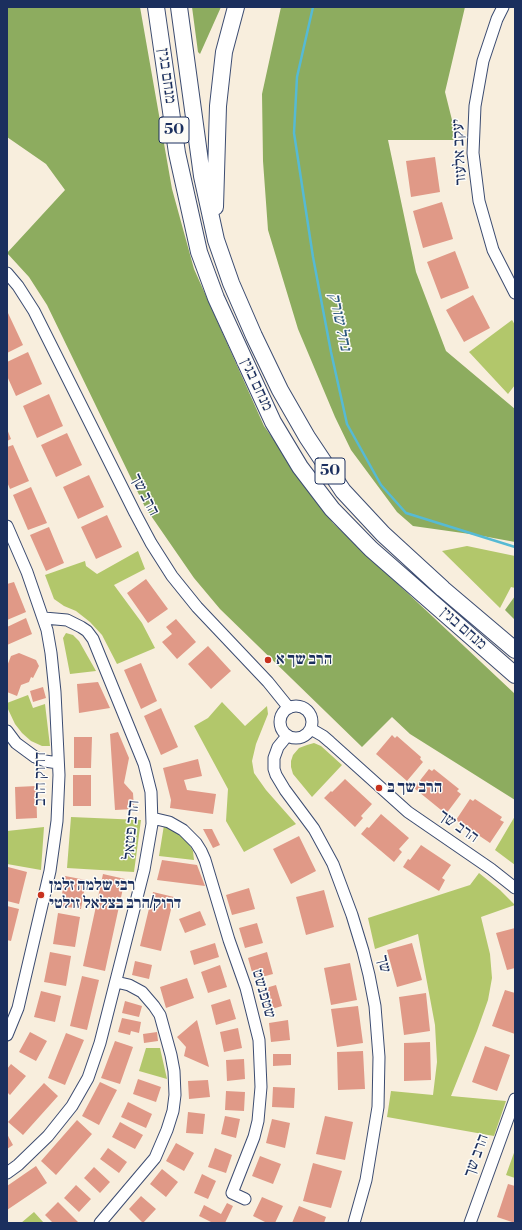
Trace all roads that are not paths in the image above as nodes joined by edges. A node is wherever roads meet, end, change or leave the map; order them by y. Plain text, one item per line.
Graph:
1 (156, 7) edge
2 (179, 7) edge
3 (236, 7) edge
4 (504, 7) edge
5 (216, 240) junction
6 (7, 273) edge
7 (515, 293) edge
8 (7, 526) edge
9 (44, 618) junction
10 (515, 650) edge
11 (515, 675) edge
12 (289, 708) junction
13 (311, 729) junction
14 (7, 731) edge
15 (287, 736) junction
16 (58, 763) junction
17 (152, 818) junction
18 (515, 888) edge
19 (116, 982) junction
20 (7, 1035) edge
21 (515, 1099) edge
22 (7, 1173) edge
23 (246, 1199) dead end
24 (100, 1223) edge
25 (354, 1223) edge
26 (470, 1223) edge

1 - 11 highway, מנחם בגין / 50
2 - 5 highway, מנחם בגין / 50
3 - 5 highway
4 - 7 street, יעקב אלעזר
5 - 10 highway, מנחם בגין / 50
6 - 12 street, הרב שך
8 - 9 street, דרוק הרב
9 - 16 street, דרוק הרב
9 - 17 street, הרב פטאל
12 - 13 street
12 - 15 street
13 - 15 street
13 - 18 street, הרב שך
14 - 16 street
15 - 25 street, שך
16 - 20 street, דרוק הרב
17 - 19 street, הרב פטאל
17 - 23 street, שטפנשט
19 - 22 street, הרב פטאל
19 - 24 street
21 - 26 street, הרב שך

